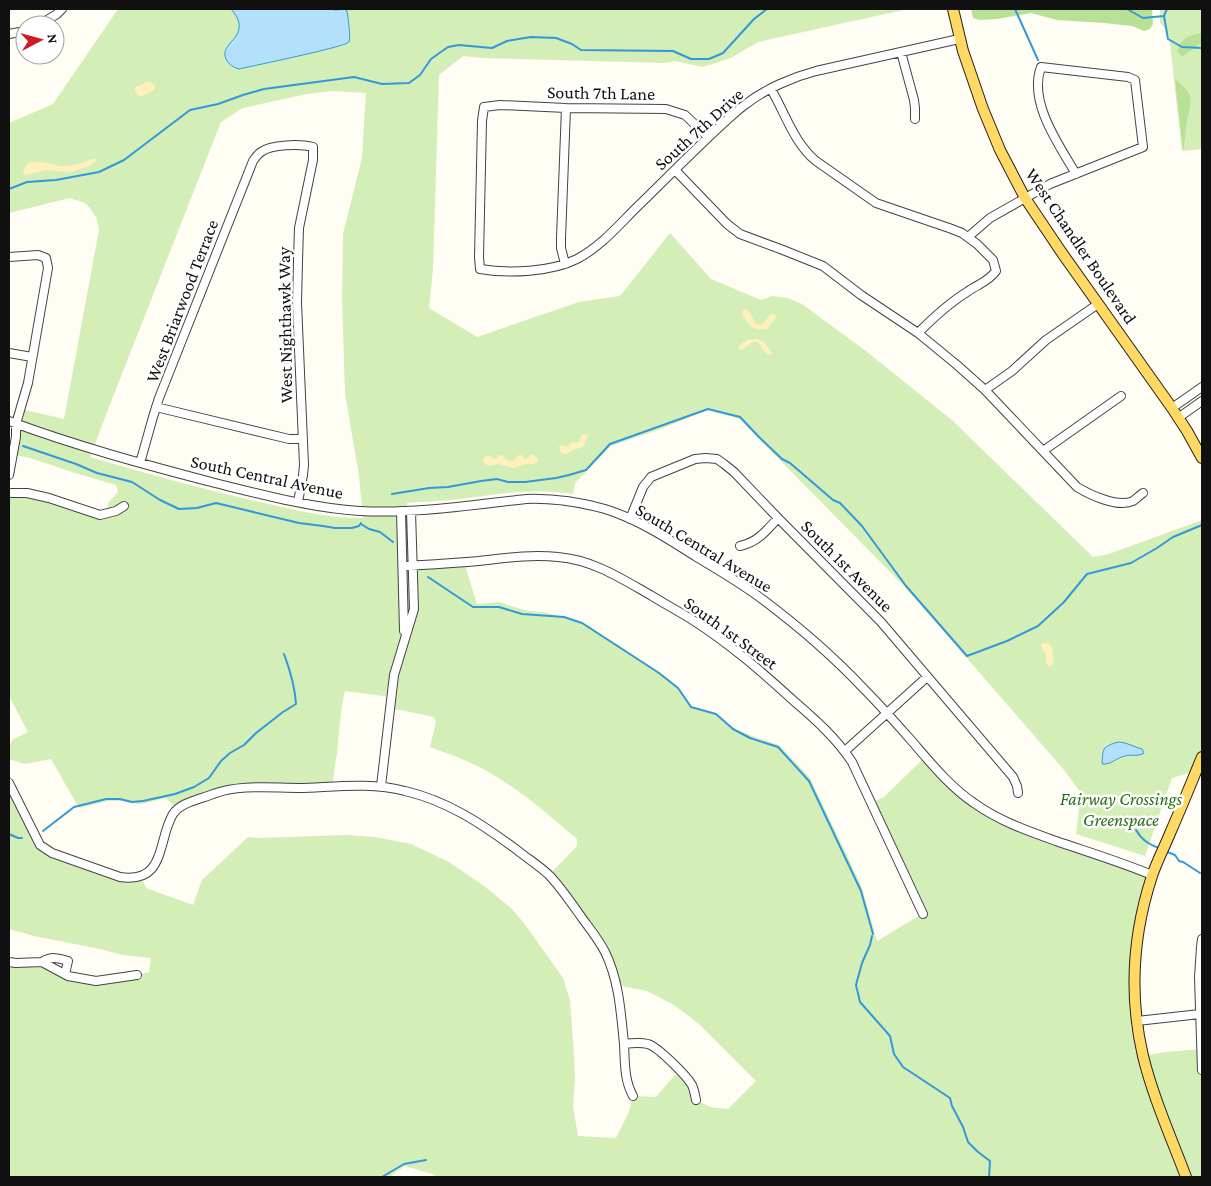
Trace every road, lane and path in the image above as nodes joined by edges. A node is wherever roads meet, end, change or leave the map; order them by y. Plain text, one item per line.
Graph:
1 (953, 9) edge
2 (959, 39) junction
3 (901, 52) junction
4 (771, 89) junction
5 (566, 108) junction
6 (915, 119) dead end
7 (708, 137) junction
8 (259, 152) joint
9 (675, 170) junction
10 (1076, 174) junction
11 (1025, 198) junction
12 (968, 237) junction
13 (9, 257) edge
14 (565, 264) junction
15 (480, 269) joint
16 (1098, 304) junction
17 (918, 334) junction
18 (9, 353) edge
19 (32, 357) junction
20 (1202, 387) edge
21 (985, 390) junction
22 (1121, 396) dead end
23 (1202, 401) edge
24 (156, 408) junction
25 (1172, 408) junction
26 (1178, 418) junction
27 (12, 423) edge
28 (9, 434) edge
29 (303, 440) junction
30 (1043, 451) junction
31 (1202, 458) edge
32 (10, 462) edge
33 (140, 464) junction
34 (9, 475) edge
35 (9, 493) edge
36 (1142, 493) dead end
37 (298, 502) junction
38 (124, 506) dead end
39 (401, 511) junction
40 (411, 511) junction
41 (778, 518) junction
42 (630, 519) junction
43 (740, 546) dead end
44 (403, 566) junction
45 (413, 566) junction
46 (405, 638) junction
47 (927, 676) junction
48 (887, 712) junction
49 (845, 751) junction
50 (1202, 757) edge
51 (1199, 772) edge
52 (9, 783) edge
53 (381, 786) junction
54 (1018, 793) dead end
55 (1152, 875) junction
56 (922, 914) dead end
57 (1202, 939) edge
58 (9, 962) edge
59 (42, 962) junction
60 (1201, 965) edge
61 (65, 974) junction
62 (137, 975) dead end
63 (1200, 1014) junction
64 (1137, 1020) junction
65 (624, 1044) junction
66 (1202, 1070) edge
67 (633, 1096) dead end
68 (696, 1100) dead end
69 (1186, 1177) edge

1 - 2 main road, West Chandler Boulevard
2 - 3 street, South 7th Drive
2 - 11 main road, West Chandler Boulevard
3 - 4 street, South 7th Drive
3 - 6 street
4 - 7 street, South 7th Drive
4 - 12 street
5 - 7 street, South 7th Lane
5 - 14 street
5 - 15 street, South 7th Lane
7 - 9 street, South 7th Drive
8 - 24 street, West Briarwood Terrace
8 - 29 street, West Nighthawk Way
9 - 14 street, South 7th Drive
9 - 17 street
10 - 10 street
10 - 11 street
11 - 12 street
11 - 16 main road, West Chandler Boulevard
12 - 17 street
13 - 19 street
14 - 15 street, South 7th Drive
16 - 21 street
16 - 25 main road, West Chandler Boulevard
17 - 21 street
18 - 19 street
19 - 27 street
20 - 25 street
21 - 30 street
22 - 30 street
23 - 26 street
24 - 29 street
24 - 33 street, West Briarwood Terrace
25 - 26 main road, West Chandler Boulevard
26 - 31 main road, West Chandler Boulevard
27 - 28 street
27 - 32 street
27 - 33 street, South Central Avenue
29 - 37 street, West Nighthawk Way
30 - 36 street
32 - 34 street
33 - 37 street, South Central Avenue
35 - 38 street
37 - 39 street, South Central Avenue
39 - 40 street, South Central Avenue
39 - 44 street
40 - 42 street, South Central Avenue
40 - 45 street
41 - 42 street, South 1st Avenue
41 - 43 street
41 - 47 street, South 1st Avenue
42 - 48 street, South Central Avenue
44 - 45 street, South 1st Street
44 - 46 street
45 - 46 street
45 - 49 street, South 1st Street
46 - 53 street
47 - 48 street
47 - 54 street, South 1st Avenue
48 - 49 street
48 - 55 street, South Central Avenue
49 - 56 street, South 1st Street
50 - 51 main road
51 - 55 main road
52 - 53 street
53 - 65 street
55 - 64 main road
57 - 60 street
58 - 59 street
59 - 61 street
59 - 61 street
60 - 63 street
61 - 62 street
63 - 64 street
63 - 66 street
64 - 69 main road
65 - 67 street
65 - 68 street

